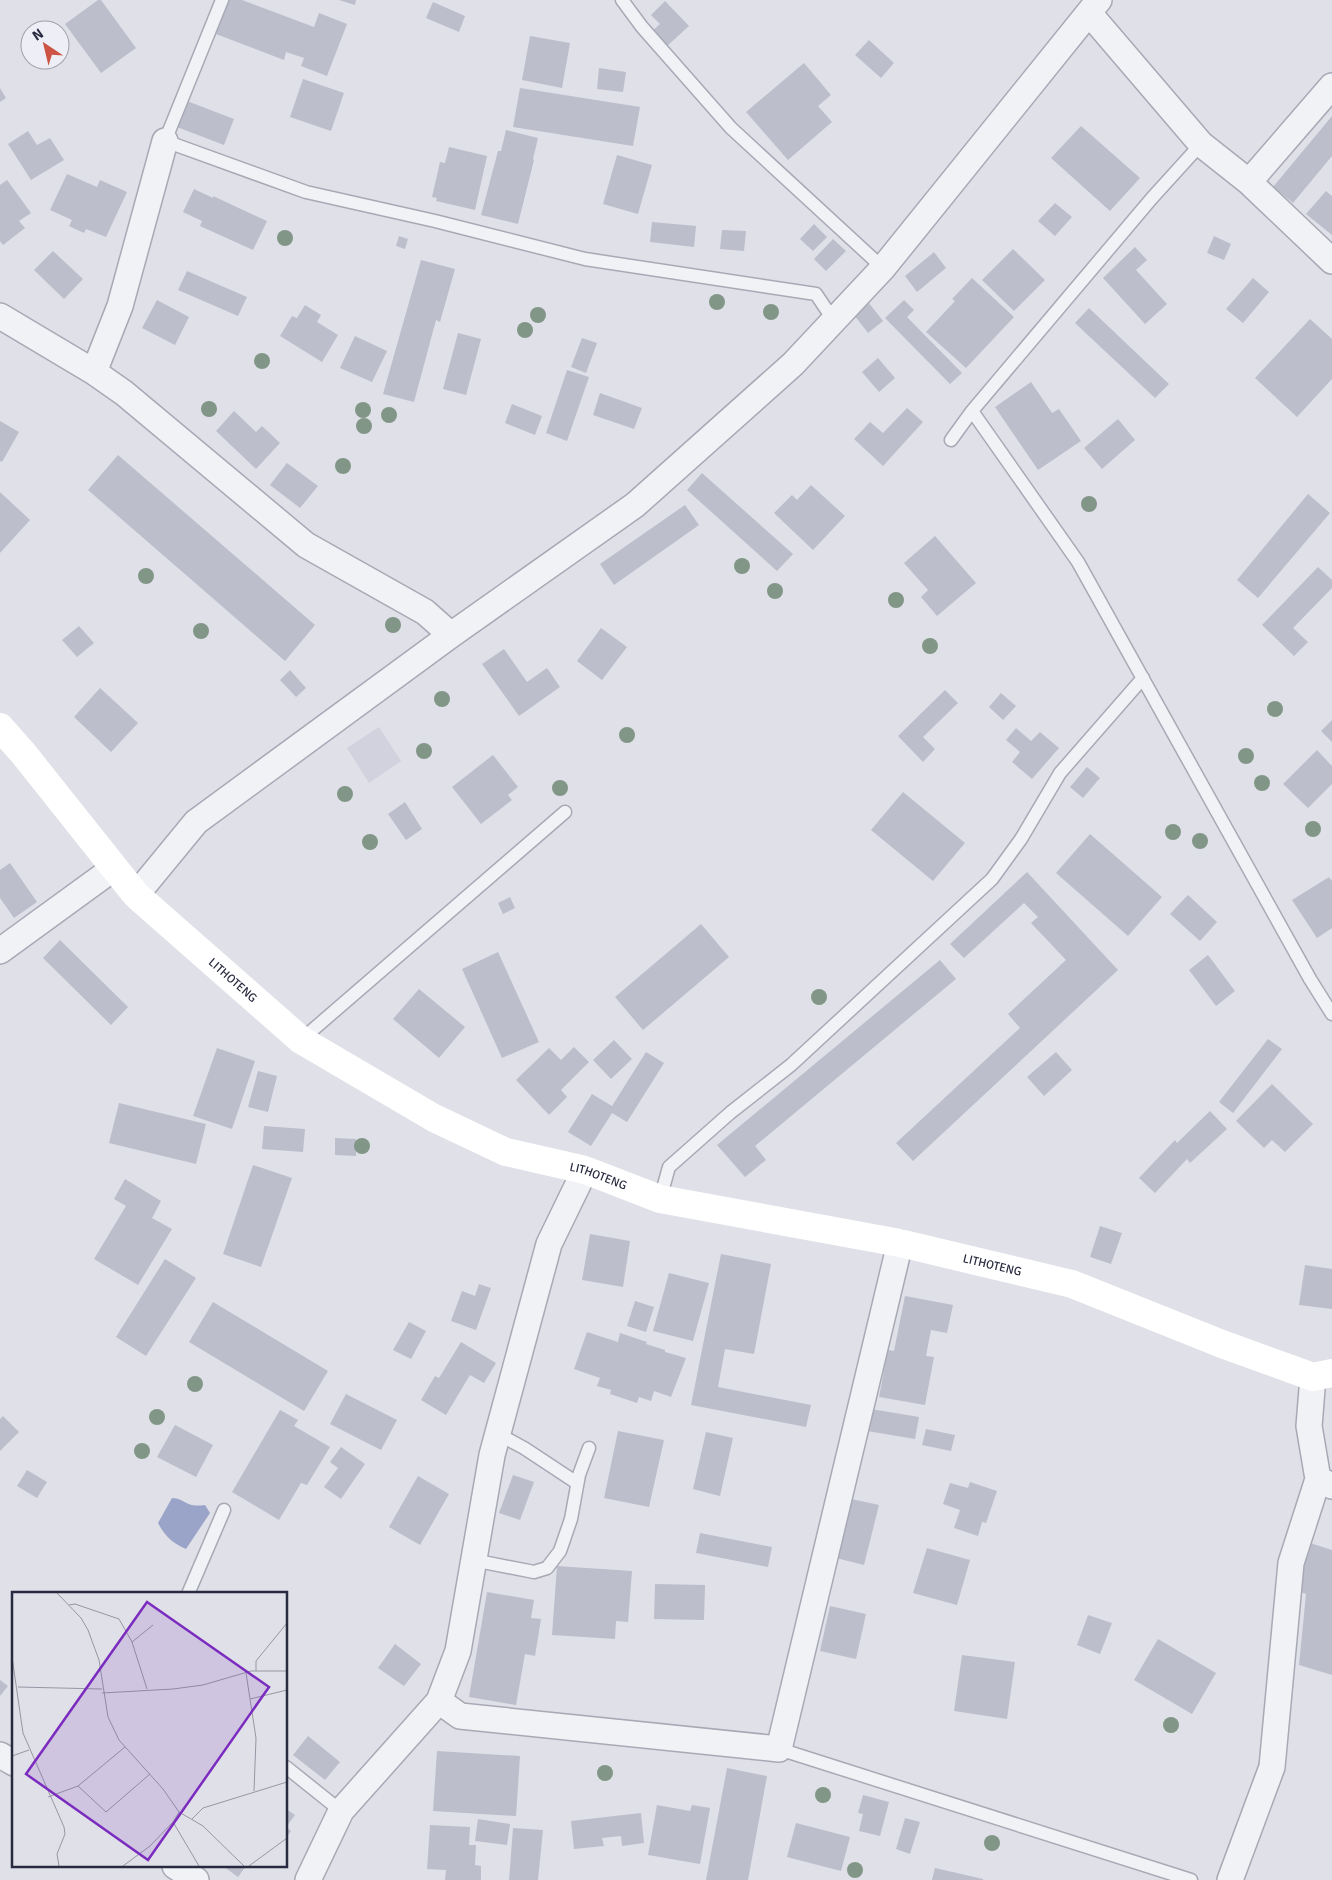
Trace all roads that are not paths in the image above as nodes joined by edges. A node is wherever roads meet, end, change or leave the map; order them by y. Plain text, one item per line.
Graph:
1 (222, 0) edge
2 (622, 0) edge
3 (1094, 7) edge
4 (1332, 86) edge
5 (165, 141) junction
6 (1201, 144) junction
7 (1249, 182) junction
8 (1332, 261) edge
9 (883, 268) junction
10 (0, 316) edge
11 (834, 321) junction
12 (94, 372) junction
13 (972, 411) junction
14 (951, 440) dead end
15 (450, 635) junction
16 (1143, 678) junction
17 (0, 727) edge
18 (565, 812) dead end
19 (114, 868) junction
20 (136, 895) junction
21 (0, 952) edge
22 (1332, 1014) edge
23 (301, 1040) junction
24 (585, 1170) junction
25 (660, 1199) junction
26 (900, 1243) junction
27 (1322, 1375) edge
28 (498, 1434) junction
29 (589, 1448) dead end
30 (1325, 1482) edge
31 (577, 1483) junction
32 (224, 1510) dead end
33 (473, 1560) junction
34 (189, 1592) edge
35 (439, 1701) junction
36 (779, 1749) junction
37 (0, 1755) edge
38 (12, 1762) edge
39 (288, 1769) edge
40 (341, 1811) junction
41 (178, 1868) edge
42 (196, 1880) edge
43 (308, 1880) edge
44 (1191, 1880) edge
45 (1230, 1880) edge

1 - 5 lane
2 - 9 lane
3 - 6 street
3 - 9 street
4 - 7 street
5 - 11 lane
5 - 12 street
6 - 7 street
6 - 13 lane
7 - 8 street
9 - 11 street
10 - 12 street
11 - 15 street
12 - 15 street
13 - 14 lane
13 - 16 lane
15 - 20 street
16 - 22 lane
16 - 25 lane
17 - 19 main road, LITHOTENG
18 - 23 lane
19 - 20 main road, LITHOTENG
19 - 21 street
20 - 23 main road, LITHOTENG
23 - 24 main road, LITHOTENG
24 - 25 main road, LITHOTENG
24 - 28 street
25 - 26 main road, LITHOTENG
26 - 27 main road, LITHOTENG
26 - 36 street
27 - 30 street
28 - 31 lane
28 - 33 street
29 - 31 lane
30 - 45 street
31 - 33 lane
32 - 34 lane
33 - 35 street
35 - 36 street
35 - 40 street
36 - 44 lane
37 - 38 street
39 - 40 lane
40 - 43 street
41 - 42 street

